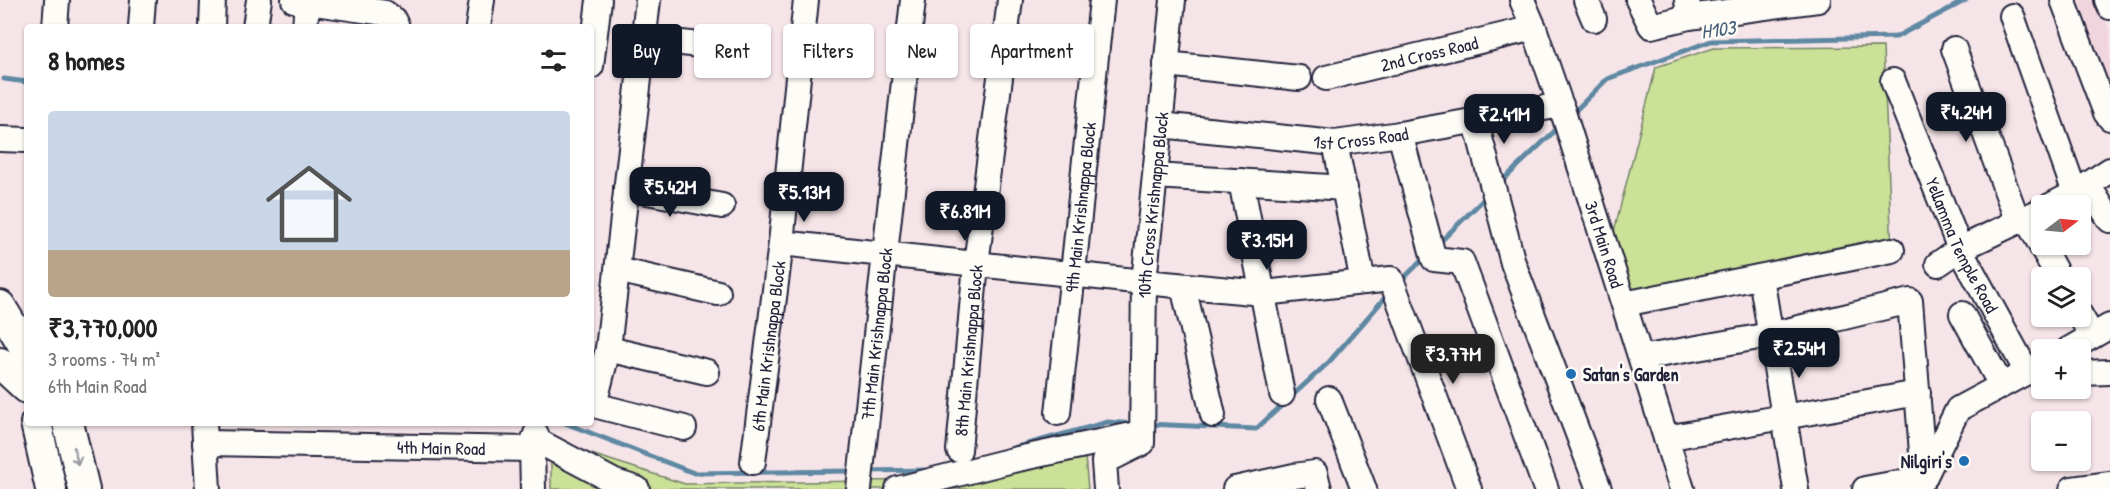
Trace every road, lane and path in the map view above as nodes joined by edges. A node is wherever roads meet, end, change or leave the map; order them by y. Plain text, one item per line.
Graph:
1 (57, 0) edge
2 (143, 0) edge
3 (213, 0) edge
4 (259, 0) edge
5 (482, 0) edge
6 (599, 0) edge
7 (648, 0) edge
8 (806, 0) edge
9 (913, 0) edge
10 (1010, 0) edge
11 (1102, 0) edge
12 (1173, 0) edge
13 (1522, 0) edge
14 (1638, 0) edge
15 (1818, 0) edge
16 (2063, 0) edge
17 (2107, 0) edge
18 (301, 1) edge
19 (2110, 7) edge
20 (1688, 8) edge
21 (2012, 16) dead end
22 (55, 24) edge
23 (141, 24) edge
24 (212, 24) edge
25 (255, 24) edge
26 (305, 24) edge
27 (396, 24) edge
28 (478, 24) edge
29 (646, 24) edge
30 (1534, 28) junction
31 (594, 41) edge
32 (1954, 48) dead end
33 (1166, 64) junction
34 (640, 78) edge
35 (1299, 78) dead end
36 (1326, 78) dead end
37 (1893, 81) dead end
38 (1564, 115) junction
39 (2110, 118) edge
40 (1475, 120) junction
41 (1160, 125) junction
42 (1400, 134) junction
43 (0, 139) edge
44 (24, 140) edge
45 (1335, 143) junction
46 (2110, 170) edge
47 (1155, 176) junction
48 (1241, 181) junction
49 (627, 188) junction
50 (1344, 188) junction
51 (2081, 189) junction
52 (2070, 195) edge
53 (722, 206) dead end
54 (2028, 216) edge
55 (2110, 220) edge
56 (781, 243) junction
57 (1960, 249) junction
58 (1892, 250) dead end
59 (884, 254) junction
60 (976, 264) junction
61 (1938, 264) dead end
62 (2054, 267) edge
63 (617, 270) junction
64 (1072, 275) junction
65 (1761, 276) junction
66 (1144, 282) junction
67 (1363, 282) junction
68 (1183, 286) junction
69 (718, 293) dead end
70 (1263, 293) junction
71 (1624, 304) junction
72 (0, 306) edge
73 (1962, 314) dead end
74 (2101, 331) edge
75 (1770, 335) junction
76 (2087, 339) edge
77 (608, 349) junction
78 (19, 352) edge
79 (1641, 358) junction
80 (2031, 361) edge
81 (707, 372) dead end
82 (2110, 372) edge
83 (2031, 373) edge
84 (2091, 373) edge
85 (24, 374) edge
86 (2001, 386) junction
87 (1918, 393) junction
88 (1282, 394) dead end
89 (1329, 399) dead end
90 (1058, 413) dead end
91 (1213, 415) dead end
92 (1784, 417) junction
93 (1142, 420) junction
94 (37, 426) edge
95 (69, 426) edge
96 (684, 428) dead end
97 (204, 433) edge
98 (535, 437) edge
99 (1666, 438) junction
100 (959, 450) dead end
101 (754, 451) dead end
102 (860, 471) edge
103 (1317, 481) edge
104 (1924, 483) edge
105 (2110, 484) edge
106 (51, 489) edge
107 (84, 489) edge
108 (207, 489) edge
109 (533, 489) edge
110 (637, 489) edge
111 (898, 489) edge
112 (1106, 489) edge
113 (1235, 489) edge
114 (1364, 489) edge
115 (1469, 489) edge
116 (1546, 489) edge
117 (1599, 489) edge
118 (1682, 489) edge
119 (1796, 489) edge
120 (1865, 489) edge
121 (2072, 489) edge

1 - 22 street
2 - 23 street
3 - 24 street
4 - 25 street
5 - 28 street
6 - 31 street
7 - 29 street
8 - 56 street, 6th Main Krishnappa Block
9 - 59 street, 7th Main Krishnappa Block
10 - 60 street, 8th Main Krishnappa Block
11 - 64 street, 9th Main Krishnappa Block
12 - 33 street, 10th Cross Krishnappa Block
13 - 30 street, 3rd Main Road
14 - 20 street
15 - 20 street
16 - 39 street
17 - 19 street
18 - 26 street
18 - 27 street
21 - 51 street
30 - 36 street, 2nd Cross Road
30 - 38 street, 3rd Main Road
32 - 54 street
33 - 35 street
33 - 41 street, 10th Cross Krishnappa Block
34 - 49 street
37 - 57 street, Yellamma Temple Road
38 - 40 street, 1st Cross Road
38 - 71 street, 3rd Main Road
40 - 42 street, 1st Cross Road
40 - 117 street
41 - 45 street, 1st Cross Road
41 - 47 street, 10th Cross Krishnappa Block
42 - 45 street, 1st Cross Road
42 - 116 street
43 - 44 street
45 - 50 street
46 - 51 street
47 - 48 street
47 - 66 street, 10th Cross Krishnappa Block
48 - 50 street
48 - 70 street
49 - 53 street
49 - 63 street
50 - 67 street
51 - 52 street
51 - 55 street
54 - 57 street
54 - 62 street
56 - 59 street
56 - 101 street, 6th Main Krishnappa Block
57 - 61 street
57 - 80 street, Yellamma Temple Road
58 - 65 street
59 - 60 street
59 - 102 street, 7th Main Krishnappa Block
60 - 64 street
60 - 100 street, 8th Main Krishnappa Block
63 - 69 street
63 - 77 street
64 - 66 street
64 - 90 street, 9th Main Krishnappa Block
65 - 71 street
65 - 75 street
66 - 68 street
66 - 93 street, 10th Cross Krishnappa Block
67 - 70 street
67 - 115 street
68 - 70 street
68 - 91 street
70 - 88 street
71 - 79 street, 3rd Main Road
72 - 78 main road
73 - 86 street
74 - 76 street
75 - 79 street
75 - 87 street
75 - 92 street
77 - 81 street
77 - 96 street
78 - 85 main road
79 - 99 street, 3rd Main Road
82 - 84 street
83 - 86 street
86 - 104 street
87 - 92 street
87 - 104 street
89 - 114 street
92 - 99 street
92 - 119 street
93 - 111 street
93 - 112 street
94 - 106 main road
95 -> 107 main road
97 - 98 street, 4th Main Road
97 - 108 street
98 - 109 street
98 - 110 street
99 - 118 street, 3rd Main Road
103 - 113 street
104 - 120 street
105 - 121 street

